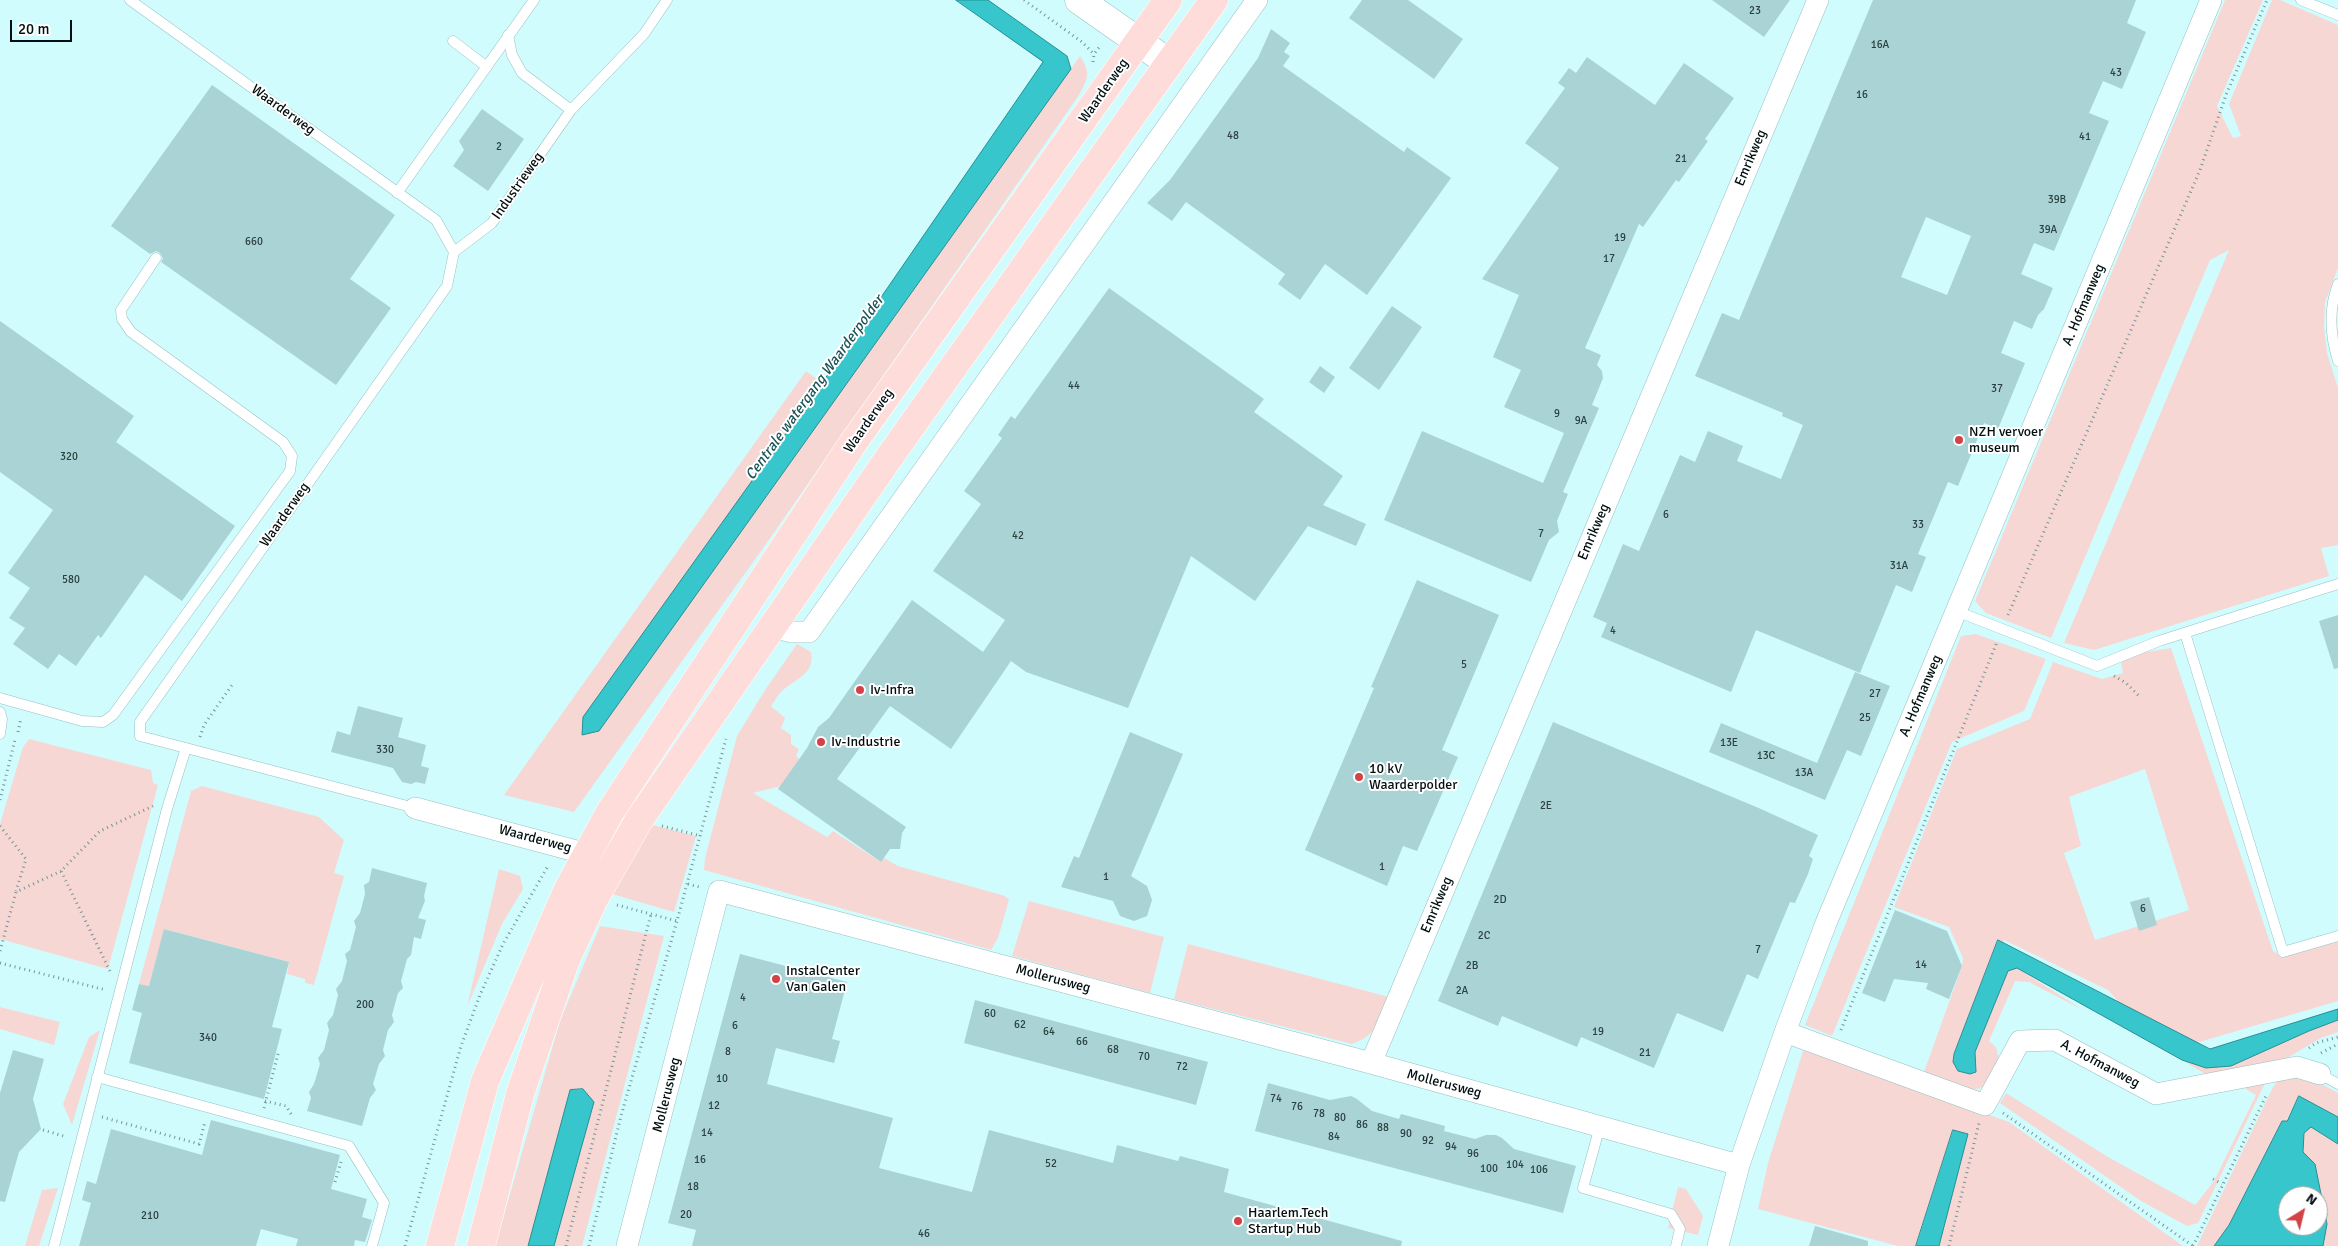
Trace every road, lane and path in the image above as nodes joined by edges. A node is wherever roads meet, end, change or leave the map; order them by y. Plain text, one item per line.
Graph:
1 (130, 0) edge
2 (534, 0) edge
3 (667, 0) edge
4 (1024, 0) edge
5 (1079, 0) edge
6 (1168, 0) edge
7 (1214, 0) edge
8 (1257, 0) edge
9 (1818, 0) edge
10 (2212, 0) edge
11 (2267, 0) edge
12 (2301, 0) edge
13 (2338, 15) edge
14 (508, 36) junction
15 (453, 41) dead end
16 (1139, 42) junction
17 (1169, 63) junction
18 (487, 67) junction
19 (1115, 74) junction
20 (571, 110) junction
21 (397, 193) junction
22 (454, 252) junction
23 (156, 258) dead end
24 (2338, 284) edge
25 (2338, 361) edge
26 (2338, 584) edge
27 (1956, 611) junction
28 (772, 627) junction
29 (2002, 629) junction
30 (2184, 634) junction
31 (2097, 666) junction
32 (2139, 696) dead end
33 (0, 698) edge
34 (25, 705) junction
35 (0, 712) edge
36 (0, 734) edge
37 (186, 748) junction
38 (0, 800) edge
39 (415, 808) joint
40 (167, 809) junction
41 (0, 826) edge
42 (587, 854) junction
43 (614, 861) junction
44 (61, 871) junction
45 (537, 883) dead end
46 (688, 884) dead end
47 (566, 891) junction
48 (16, 892) junction
49 (594, 899) junction
50 (651, 914) junction
51 (677, 921) junction
52 (2338, 936) edge
53 (0, 951) edge
54 (0, 963) edge
55 (121, 994) junction
56 (1785, 1032) junction
57 (279, 1050) dead end
58 (1834, 1050) junction
59 (1371, 1063) junction
60 (2278, 1071) junction
61 (97, 1078) junction
62 (2329, 1079) edge
63 (1985, 1105) junction
64 (99, 1116) dead end
65 (206, 1116) dead end
66 (260, 1122) junction
67 (1600, 1126) junction
68 (342, 1160) dead end
69 (1740, 1165) junction
70 (2213, 1179) dead end
71 (335, 1182) dead end
72 (2222, 1184) junction
73 (54, 1246) edge
74 (372, 1246) edge
75 (440, 1246) edge
76 (482, 1246) edge
77 (566, 1246) edge
78 (589, 1246) edge
79 (627, 1246) edge
80 (1676, 1246) edge
81 (1718, 1246) edge
82 (1949, 1246) edge
83 (2193, 1246) edge

1 - 21 lane, Waarderweg
2 - 14 lane
3 - 20 lane, Industrieweg
4 - 19 path
5 - 16 street
6 - 16 main road, Waarderweg
7 - 17 main road
8 - 28 street
9 - 59 street, Emrikweg
10 - 27 street, A. Hofmanweg
11 - 29 path
12 - 13 lane
14 - 18 lane
14 - 20 lane
15 - 18 lane
16 - 17 street
16 - 19 main road, Waarderweg
17 - 28 main road
18 - 21 lane
19 - 42 main road, Waarderweg
20 - 22 lane, Industrieweg
21 - 22 lane, Waarderweg
22 - 37 lane, Waarderweg
23 - 34 lane
24 - 25 lane
26 - 30 lane
27 - 29 lane
27 - 56 street, A. Hofmanweg
28 - 43 main road
29 - 31 lane
29 - 58 path
30 - 31 lane
30 - 52 lane
31 - 32 path
33 - 34 lane
34 - 38 path
35 - 36 lane
37 - 39 lane, Waarderweg
37 - 40 lane
39 - 42 street, Waarderweg
40 - 44 path
40 - 55 lane
41 - 48 path
42 - 43 street, Waarderweg
42 - 47 main road, Waarderweg
43 - 49 main road
44 - 48 path
44 - 55 path
45 - 47 path
46 - 51 path
47 - 75 main road, Waarderweg
48 - 53 path
49 - 50 path
49 - 76 main road
50 - 51 path
50 - 77 path
51 - 78 path
54 - 55 path
55 - 61 lane
56 - 58 street
56 - 69 street, A. Hofmanweg
57 - 66 path
58 - 63 street
59 - 67 street, Mollerusweg
59 - 79 street, Mollerusweg
60 - 62 street, A. Hofmanweg
60 - 63 street, A. Hofmanweg
60 - 72 path
61 - 66 lane
61 - 73 lane
63 - 82 path
63 - 83 path
64 - 65 path
66 - 74 lane
67 - 69 street, Mollerusweg
67 - 80 lane
68 - 71 path
69 - 81 street, A. Hofmanweg
70 - 72 path
72 - 83 path

